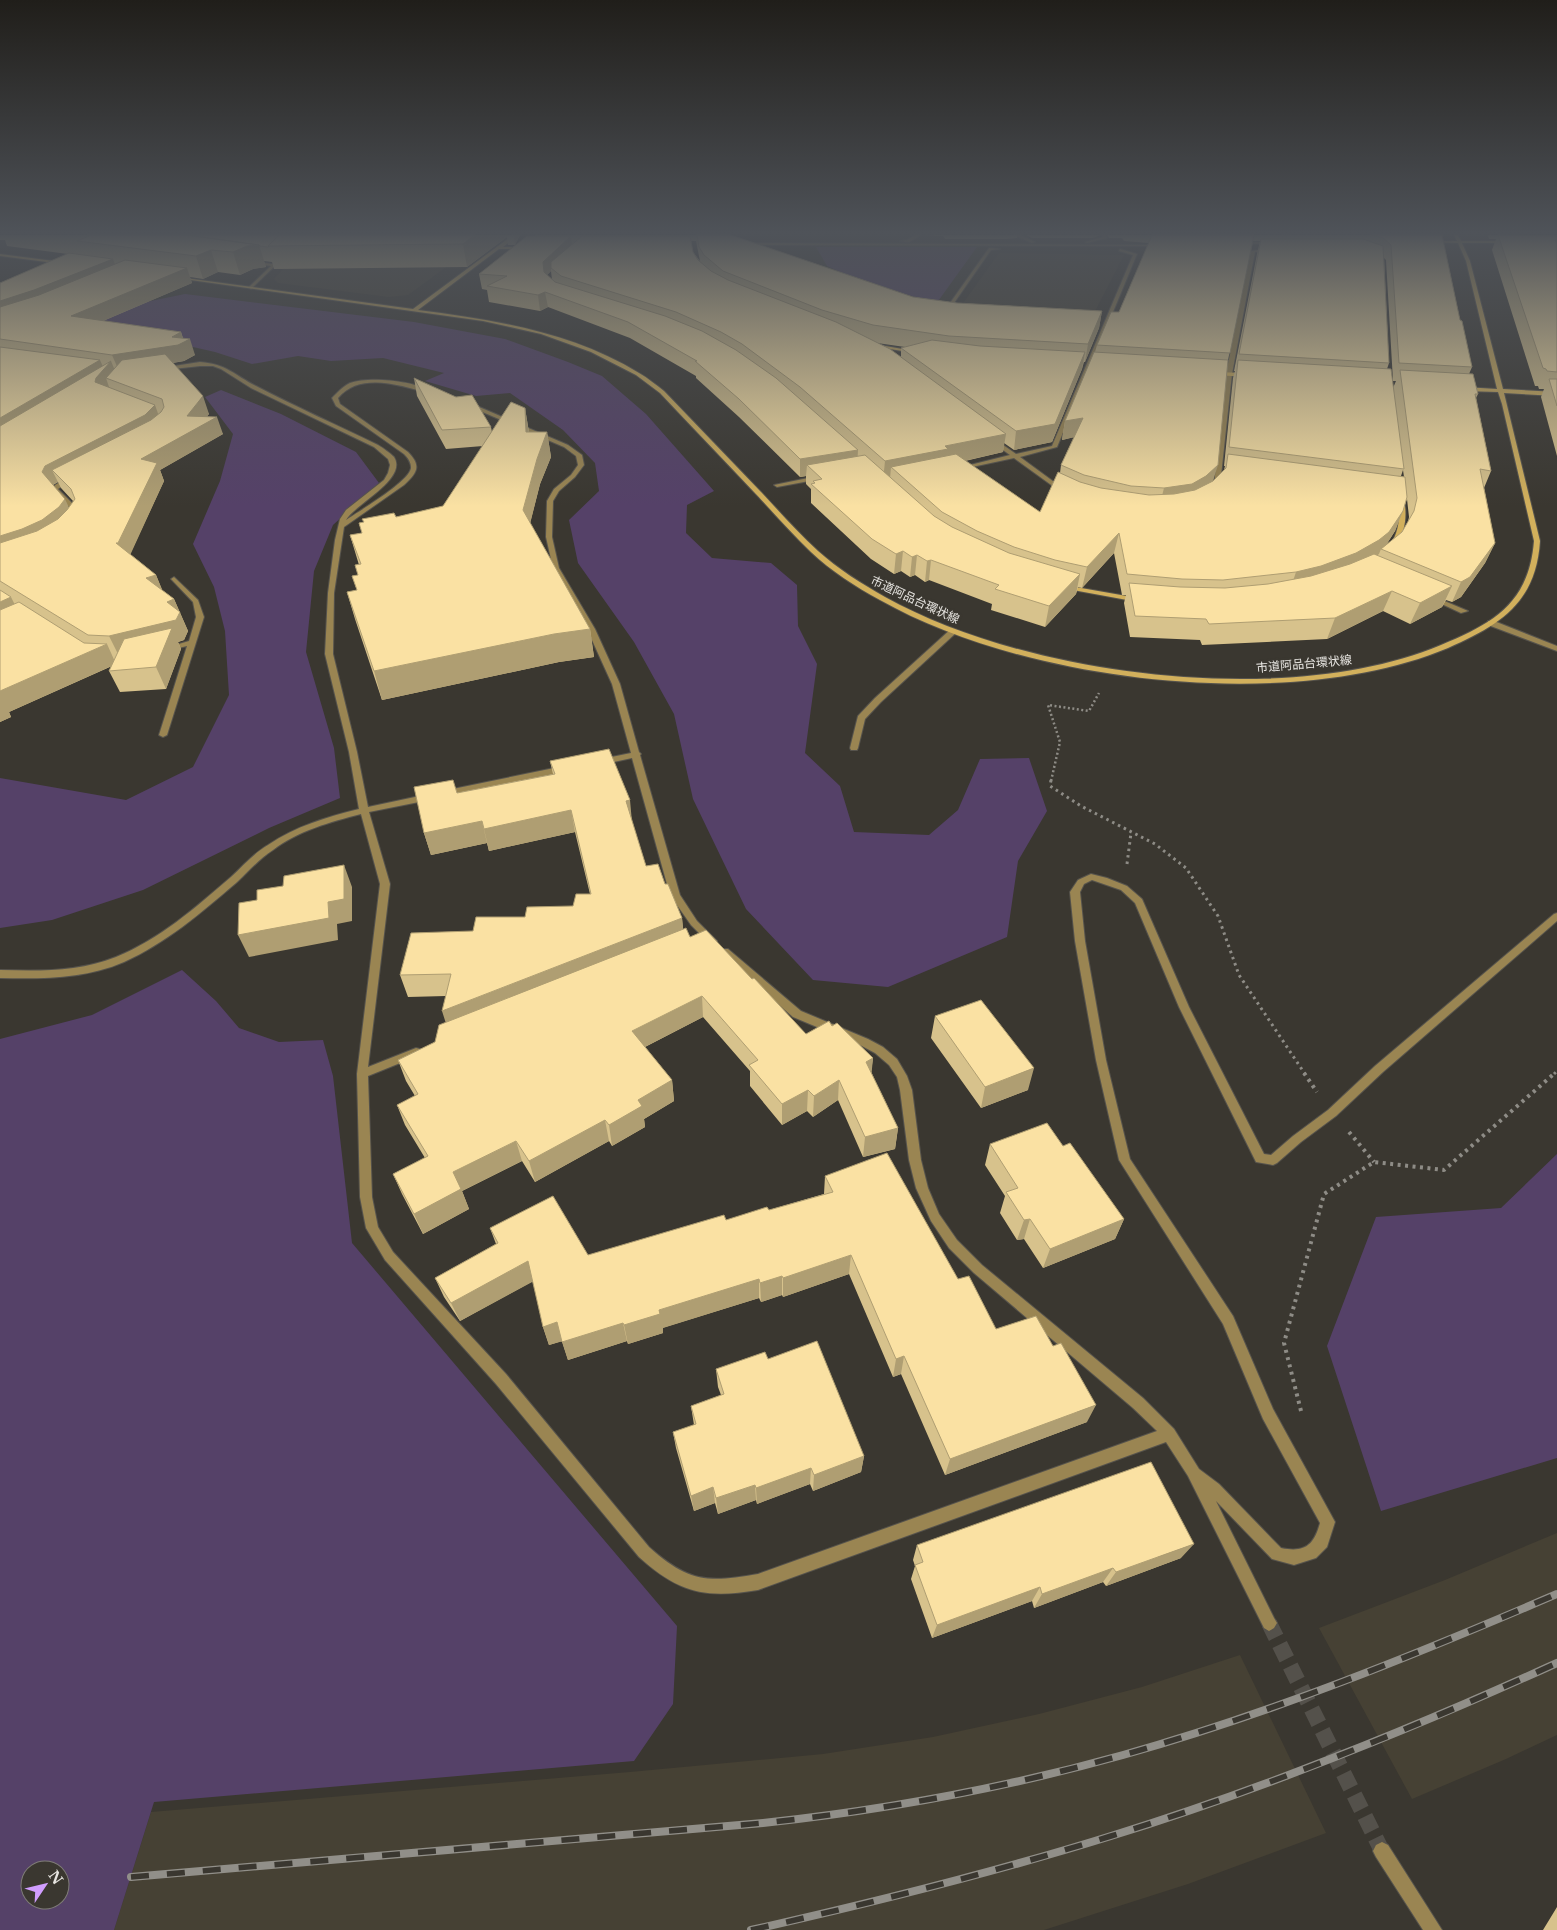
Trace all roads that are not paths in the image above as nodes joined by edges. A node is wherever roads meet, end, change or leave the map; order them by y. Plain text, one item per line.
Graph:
1 (508, 325) edge
2 (1104, 325) edge
3 (1239, 325) edge
4 (1484, 325) edge
5 (866, 343) edge
6 (910, 359) edge
7 (1078, 365) edge
8 (1088, 365) junction
9 (1097, 366) edge
10 (154, 370) edge
11 (1210, 372) edge
12 (1229, 374) junction
13 (1259, 376) edge
14 (1458, 388) edge
15 (1501, 391) junction
16 (437, 394) edge
17 (1557, 394) edge
18 (464, 402) edge
19 (985, 434) edge
20 (1016, 457) junction
21 (1219, 469) junction
22 (1226, 470) edge
23 (948, 471) edge
24 (79, 474) edge
25 (822, 478) edge
26 (777, 485) dead end
27 (1391, 492) edge
28 (1071, 495) edge
29 (1208, 496) edge
30 (77, 523) edge
31 (340, 527) junction
32 (1389, 552) edge
33 (174, 579) dead end
34 (1055, 584) edge
35 (1428, 596) edge
36 (1148, 601) edge
37 (1464, 611) dead end
38 (1492, 622) junction
39 (954, 631) junction
40 (190, 643) junction
41 (1557, 649) edge
42 (155, 651) edge
43 (163, 736) dead end
44 (854, 748) dead end
45 (636, 754) junction
46 (364, 811) junction
47 (1557, 916) edge
48 (0, 974) edge
49 (425, 1049) edge
50 (362, 1074) junction
51 (1169, 1434) junction
52 (1193, 1471) junction
53 (1269, 1623) tunnel mouth
54 (1382, 1850) tunnel mouth
55 (1433, 1930) edge

1 - 39 street, 市道阿品台環状線
2 - 8 street
3 - 12 street
4 - 15 street, 市道阿品台環状線
5 - 6 street
7 - 8 street
8 - 9 street
8 - 20 street
10 - 31 street
11 - 12 street
12 - 13 street
12 - 21 street
14 - 15 street
15 - 17 street
15 - 38 street, 市道阿品台環状線
16 - 31 street
18 - 45 street
19 - 20 street
20 - 23 street
20 - 28 street
21 - 22 street
21 - 29 street
24 - 30 street
25 - 26 street
27 - 32 street
31 - 46 street
33 - 40 street
34 - 36 street
35 - 37 street
38 - 39 street, 市道阿品台環状線
38 - 41 street
39 - 44 street
40 - 42 street
40 - 43 street
45 - 46 street
45 - 51 street
46 - 48 street
46 - 50 street
47 - 52 street
49 - 50 street
50 - 51 street
51 - 52 street
52 - 53 street
54 - 55 street

